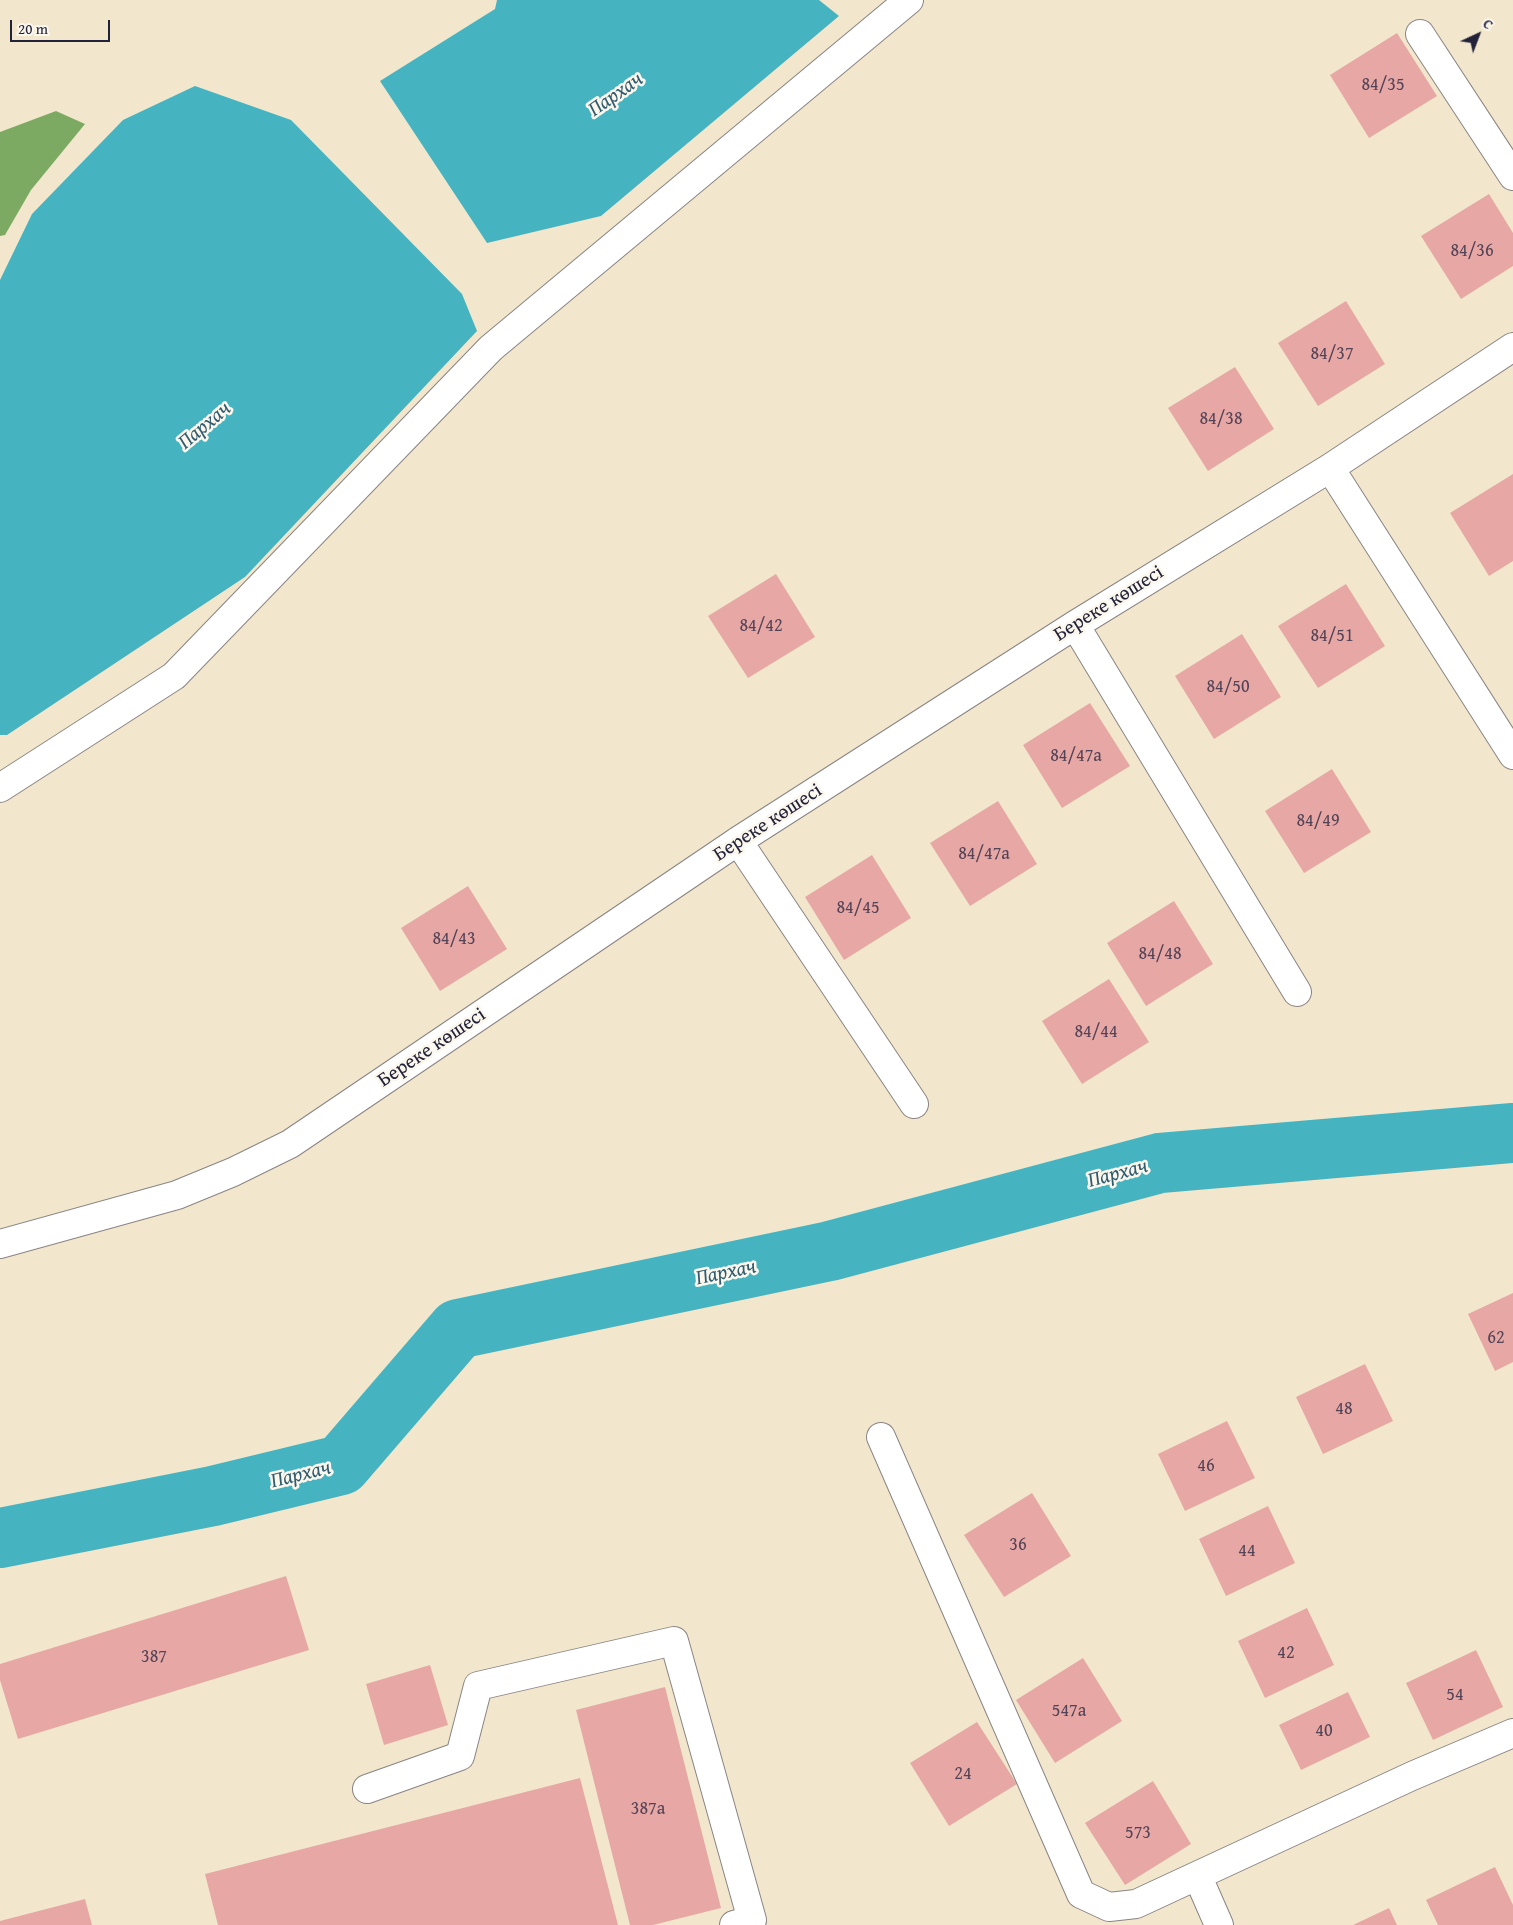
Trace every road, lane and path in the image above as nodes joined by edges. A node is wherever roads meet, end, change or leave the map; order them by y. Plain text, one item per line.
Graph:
1 (910, 0) edge
2 (1420, 34) dead end
3 (1513, 176) edge
4 (1513, 347) edge
5 (1330, 468) junction
6 (1075, 625) junction
7 (1513, 755) edge
8 (0, 788) edge
9 (738, 841) junction
10 (1297, 992) dead end
11 (914, 1104) dead end
12 (0, 1244) edge
13 (881, 1437) dead end
14 (1513, 1733) edge
15 (367, 1789) dead end
16 (1198, 1877) junction
17 (734, 1925) edge
18 (1219, 1925) edge

1 - 8 street
2 - 3 street
4 - 5 street, Береке көшесі
5 - 6 street, Береке көшесі
5 - 7 street
6 - 9 street, Береке көшесі
6 - 10 street
9 - 11 street
9 - 12 street, Береке көшесі
13 - 16 street
14 - 16 street
15 - 17 street
16 - 18 street

